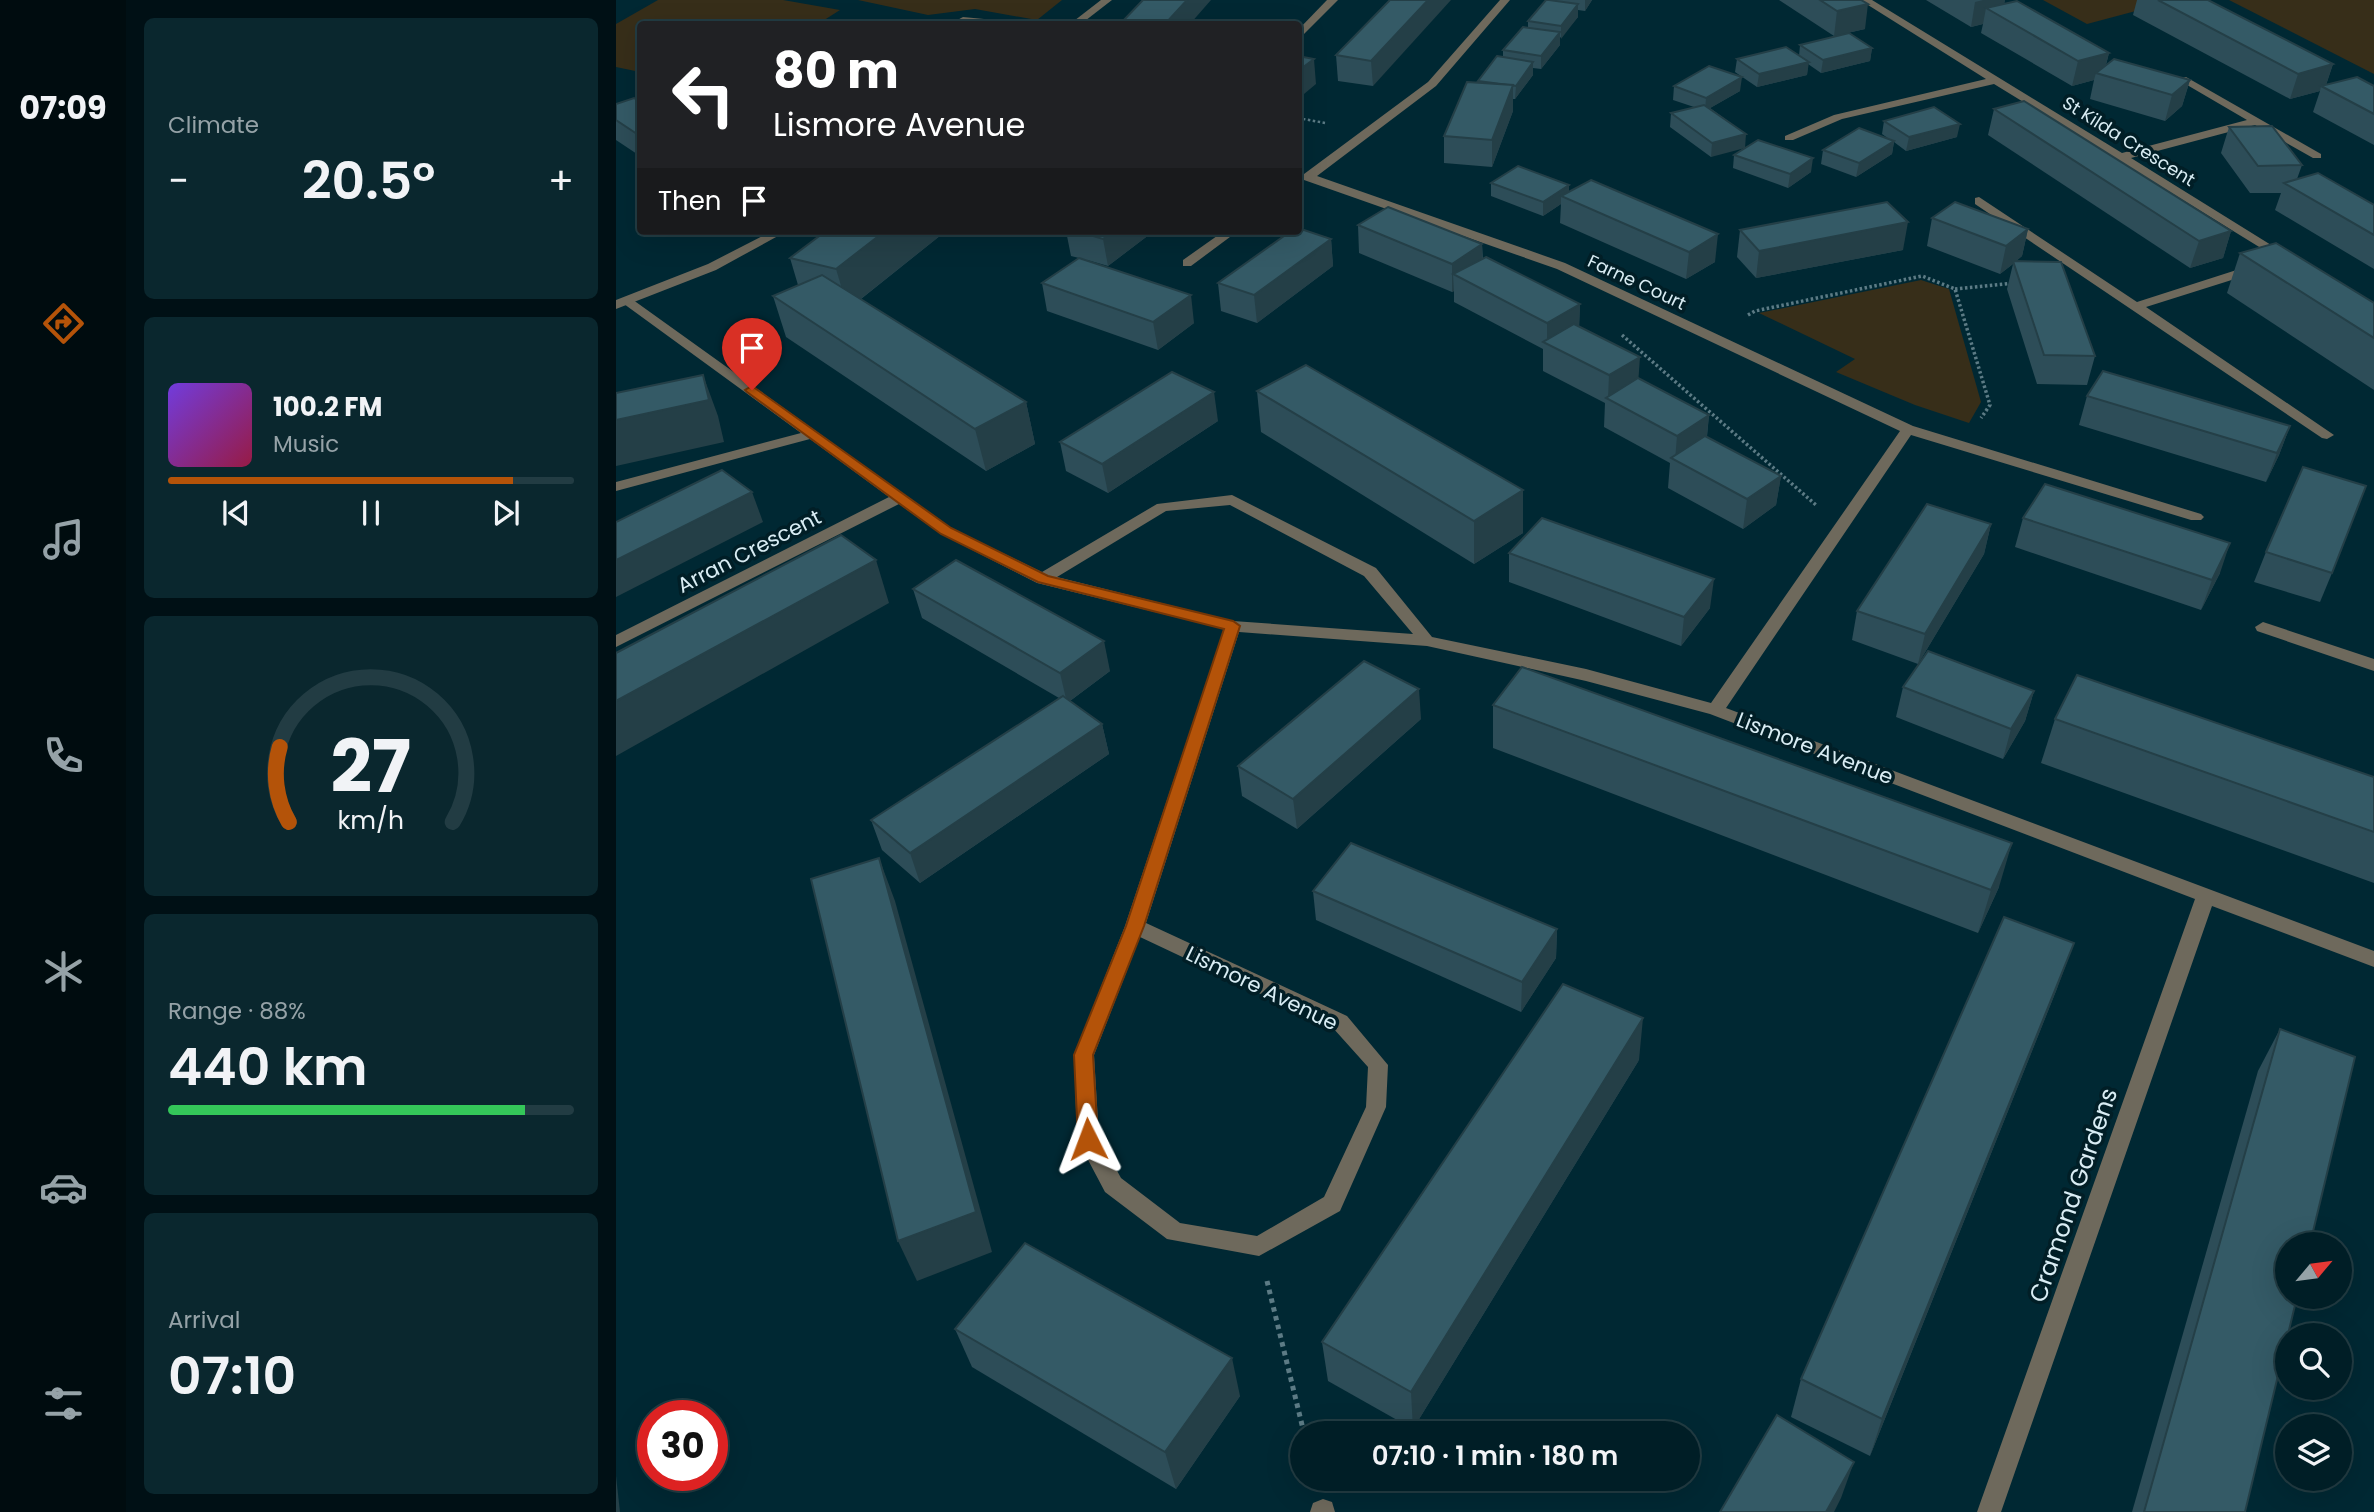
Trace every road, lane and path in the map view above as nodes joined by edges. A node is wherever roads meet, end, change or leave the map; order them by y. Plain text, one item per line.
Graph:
1 (1107, 0) edge
2 (1333, 0) edge
3 (1505, 0) edge
4 (1865, 0) edge
5 (1079, 21) edge
6 (1302, 33) edge
7 (1996, 80) junction
8 (2186, 80) edge
9 (2255, 121) junction
10 (1789, 138) dead end
11 (2317, 156) dead end
12 (2120, 157) junction
13 (1303, 180) edge
14 (1979, 201) dead end
15 (773, 235) edge
16 (1226, 235) edge
17 (1187, 263) dead end
18 (2024, 282) edge
19 (1955, 289) junction
20 (623, 303) edge
21 (2137, 306) junction
22 (1615, 328) dead end
23 (1711, 336) junction
24 (1908, 429) junction
25 (813, 434) junction
26 (2328, 435) dead end
27 (1963, 446) junction
28 (616, 487) edge
29 (901, 498) junction
30 (2196, 517) dead end
31 (1841, 527) junction
32 (1043, 579) junction
33 (1233, 626) junction
34 (2263, 627) dead end
35 (616, 642) edge
36 (1427, 642) junction
37 (2374, 665) edge
38 (1715, 710) junction
39 (2206, 896) junction
40 (1135, 926) junction
41 (2374, 959) edge
42 (1259, 1246) junction
43 (1301, 1421) edge
44 (1989, 1512) edge

1 - 5 street
2 - 6 street
3 - 13 street, Farne Court
4 - 7 street, St Kilda Crescent
7 - 10 street
7 - 12 street, St Kilda Crescent
8 - 9 street
9 - 11 street
9 - 12 street
12 - 21 street, St Kilda Crescent
13 - 23 street, Farne Court
14 - 21 street
15 - 20 street
16 - 17 street
18 - 19 path
19 - 23 path
19 - 27 path
20 - 25 street, Lismore Avenue
21 - 26 street
22 - 31 path
23 - 24 street, Farne Court
24 - 27 street, Farne Court
24 - 31 street
25 - 28 street
25 - 29 street, Lismore Avenue
27 - 30 street, Farne Court
29 - 32 street, Lismore Avenue
29 - 35 street, Arran Crescent
31 - 38 street
32 - 33 street, Lismore Avenue
32 - 36 street
33 - 36 street, Lismore Avenue
33 - 40 street
34 - 37 street
36 - 38 street, Lismore Avenue
38 - 39 street, Lismore Avenue
39 - 41 street, Lismore Avenue
39 - 44 street, Cramond Gardens
40 - 42 street
40 - 42 street, Lismore Avenue
42 - 43 path

